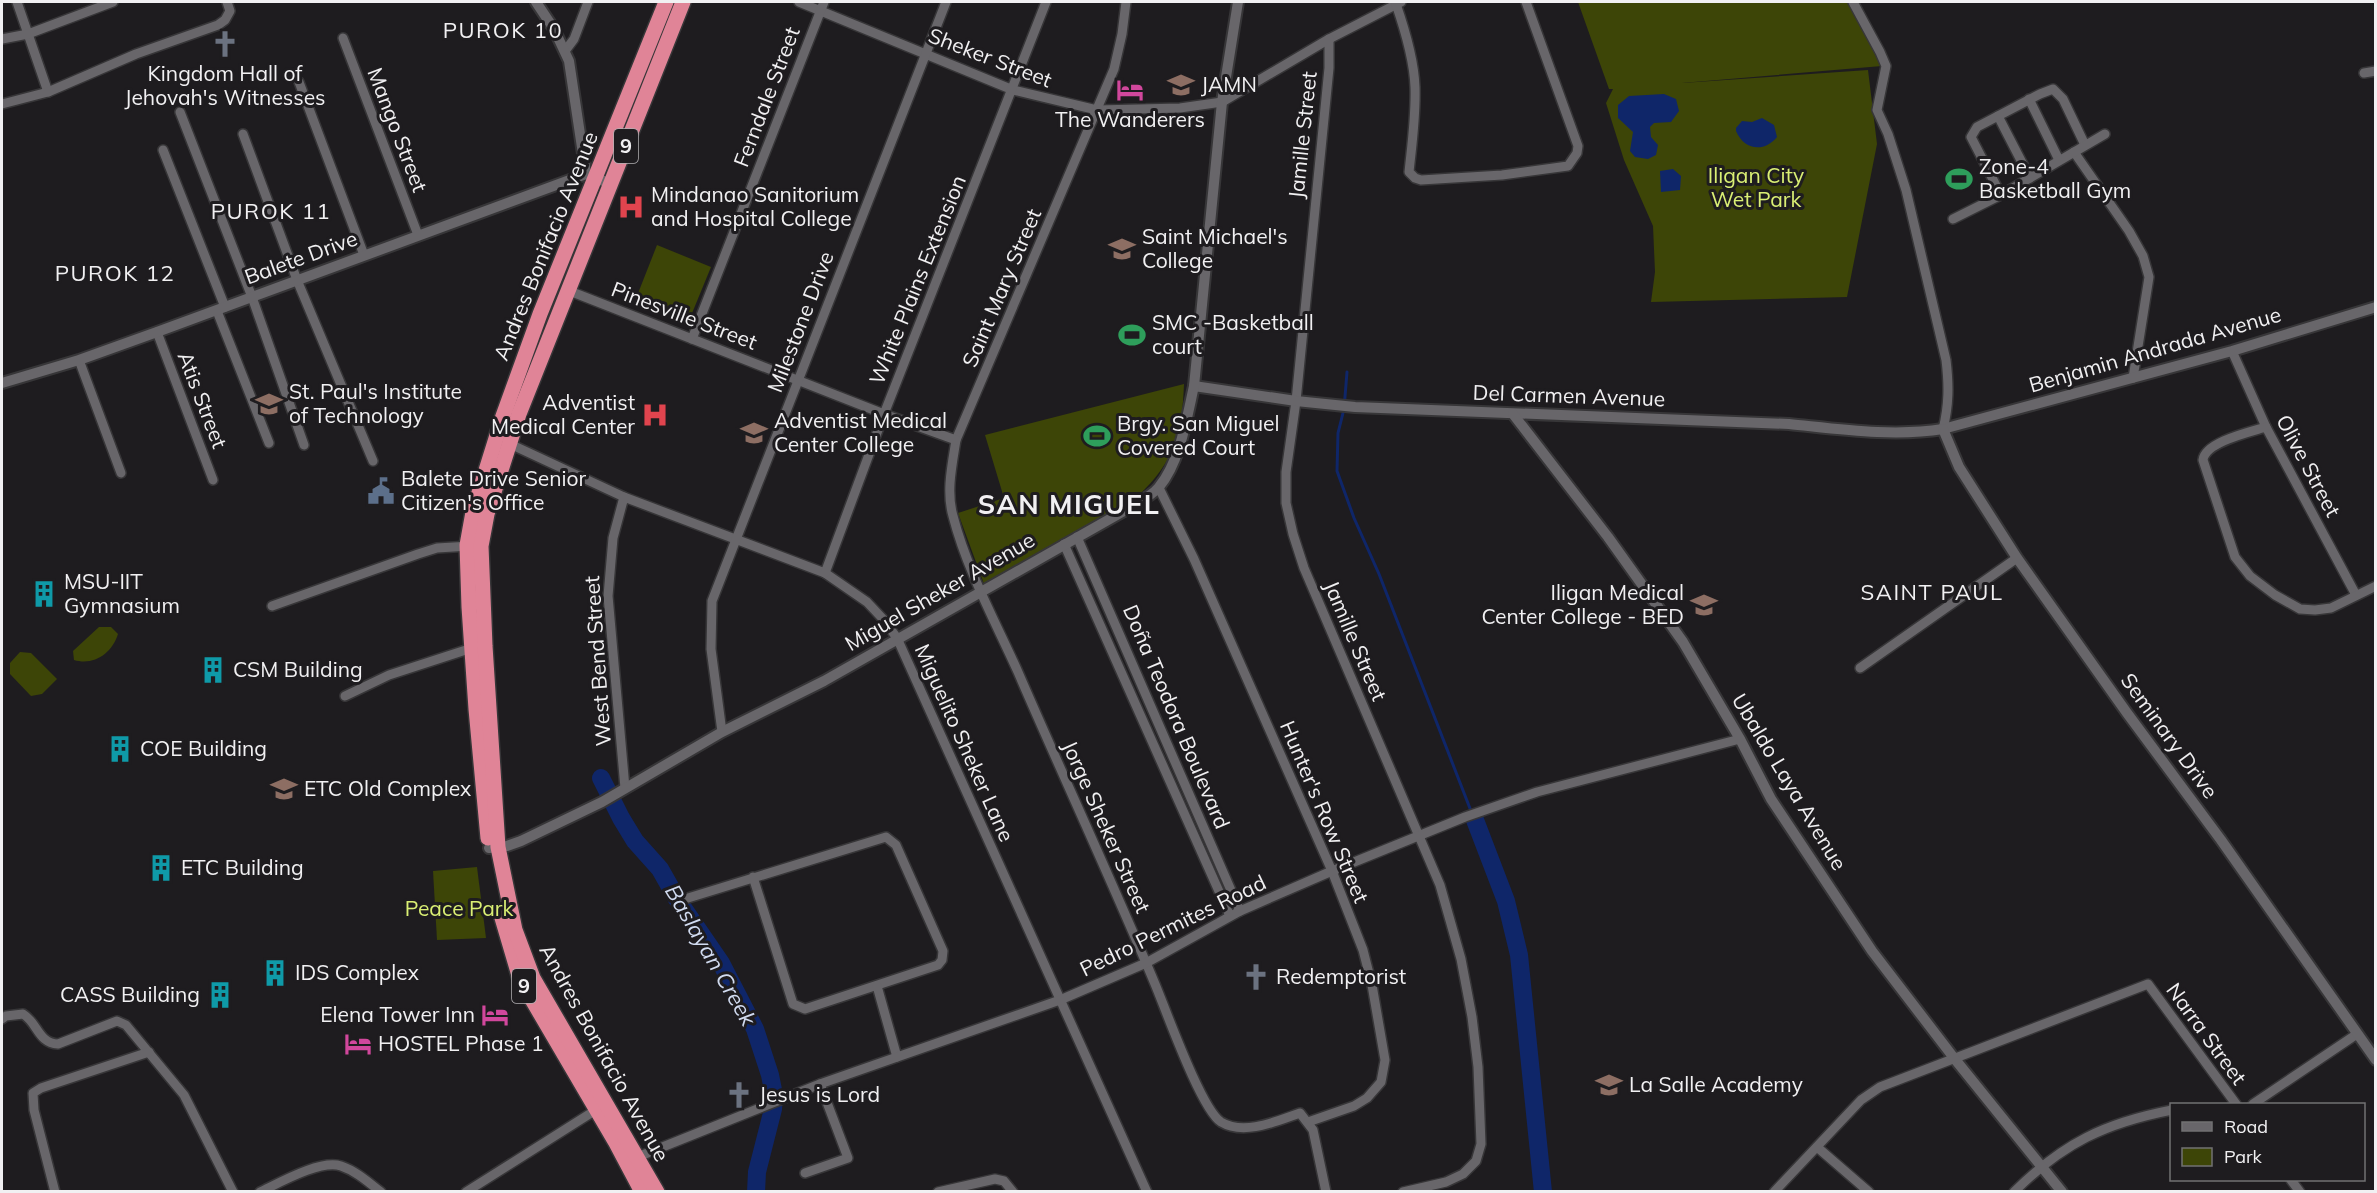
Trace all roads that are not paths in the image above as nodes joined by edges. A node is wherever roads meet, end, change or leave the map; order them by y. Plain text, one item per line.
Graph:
1 (17, 2) edge
2 (113, 2) edge
3 (536, 2) edge
4 (588, 2) edge
5 (666, 2) edge
6 (683, 2) edge
7 (799, 2) edge
8 (946, 2) edge
9 (1046, 2) edge
10 (1126, 2) edge
11 (1238, 2) edge
12 (1526, 2) edge
13 (1853, 2) edge
14 (1398, 3) edge
15 (229, 6) edge
16 (822, 6) edge
17 (28, 34) junction
18 (343, 38) dead end
19 (2, 39) edge
20 (1329, 39) junction
21 (565, 51) junction
22 (925, 53) junction
23 (2376, 71) edge
24 (2364, 73) dead end
25 (299, 82) dead end
26 (1013, 90) junction
27 (48, 92) junction
28 (2029, 99) junction
29 (1222, 102) junction
30 (2, 104) edge
31 (1098, 110) junction
32 (180, 112) dead end
33 (1998, 116) junction
34 (243, 134) dead end
35 (2105, 134) dead end
36 (2085, 145) junction
37 (163, 150) dead end
38 (2074, 152) junction
39 (2059, 160) junction
40 (591, 177) junction
41 (2030, 178) junction
42 (611, 184) junction
43 (2001, 195) junction
44 (1953, 219) dead end
45 (418, 235) junction
46 (364, 255) junction
47 (297, 280) junction
48 (567, 290) junction
49 (252, 297) junction
50 (2376, 307) edge
51 (221, 309) junction
52 (157, 332) junction
53 (692, 339) junction
54 (2232, 351) junction
55 (79, 360) junction
56 (2133, 378) junction
57 (799, 380) junction
58 (2, 383) edge
59 (1194, 386) junction
60 (1296, 401) junction
61 (884, 414) junction
62 (1513, 414) junction
63 (2266, 427) junction
64 (1943, 429) junction
65 (956, 440) junction
66 (269, 443) dead end
67 (510, 444) junction
68 (304, 445) dead end
69 (373, 461) dead end
70 (121, 473) dead end
71 (213, 480) dead end
72 (1159, 488) junction
73 (624, 497) junction
74 (1077, 537) junction
75 (735, 540) junction
76 (1064, 544) junction
77 (474, 546) junction
78 (2017, 558) junction
79 (825, 573) junction
80 (2376, 586) edge
81 (982, 590) junction
82 (2356, 595) junction
83 (272, 606) dead end
84 (897, 638) junction
85 (472, 648) junction
86 (1860, 668) dead end
87 (345, 696) dead end
88 (722, 732) junction
89 (1740, 739) junction
90 (625, 789) junction
91 (1420, 836) junction
92 (493, 847) junction
93 (1332, 871) junction
94 (753, 877) junction
95 (688, 898) dead end
96 (1240, 911) junction
97 (1230, 916) junction
98 (1146, 963) junction
99 (877, 986) junction
100 (1060, 1000) junction
101 (2, 1019) edge
102 (2357, 1034) junction
103 (149, 1052) junction
104 (897, 1057) junction
105 (1954, 1058) junction
106 (2376, 1060) edge
107 (819, 1084) junction
108 (2235, 1103) edge
109 (2254, 1103) edge
110 (601, 1106) junction
111 (2170, 1110) edge
112 (1308, 1122) junction
113 (1817, 1147) junction
114 (632, 1159) junction
115 (2041, 1167) junction
116 (805, 1173) dead end
117 (55, 1191) edge
118 (233, 1191) edge
119 (260, 1191) edge
120 (381, 1191) edge
121 (466, 1191) edge
122 (642, 1191) edge
123 (657, 1191) edge
124 (938, 1191) edge
125 (1013, 1191) edge
126 (1147, 1191) edge
127 (1326, 1191) edge
128 (1403, 1191) edge
129 (1774, 1191) edge
130 (1869, 1191) edge
131 (2014, 1191) edge
132 (2062, 1191) edge

1 - 17 street
2 - 17 street
3 - 21 street
4 - 21 street
5 - 40 highway, Andres Bonifacio Avenue / 9
6 - 42 highway, Andres Bonifacio Avenue / 9
7 - 16 street, Sheker Street
8 - 22 street, Milestone Drive
9 - 26 street, White Plains Extension
10 - 31 street, Saint Mary Street
11 - 29 street, Miguel Sheker Avenue
12 - 14 street
13 - 64 street
14 - 20 street, Sheker Street
15 - 27 street
16 - 22 street, Sheker Street
16 - 53 street, Ferndale Street
17 - 19 street
17 - 27 street
18 - 45 street, Mango Street
20 - 29 street, Sheker Street
20 - 60 street, Jamille Street
21 - 40 street
22 - 26 street, Sheker Street
22 - 57 street, Milestone Drive
23 - 24 street
25 - 46 street
26 - 31 street, Sheker Street
26 - 61 street, White Plains Extension
27 - 30 street
28 - 33 street
28 - 36 street
28 - 39 street
29 - 31 street, Sheker Street
29 - 59 street, Miguel Sheker Avenue
31 - 65 street, Saint Mary Street
32 - 49 street
33 - 41 street
33 - 43 street
34 - 47 street
35 - 36 street
36 - 38 street
37 - 51 street
38 - 39 street
38 - 56 street
39 - 41 street
40 - 42 street
40 - 45 street, Balete Drive
40 - 77 highway, Andres Bonifacio Avenue / 9
41 - 43 street
42 - 48 highway, Andres Bonifacio Avenue / 9
43 - 44 street
45 - 46 street, Balete Drive
46 - 47 street, Balete Drive
47 - 49 street, Balete Drive
47 - 69 street
48 - 53 street, Pinesville Street
48 - 67 highway, Andres Bonifacio Avenue / 9
49 - 51 street, Balete Drive
49 - 68 street
50 - 54 street, Benjamin Andrada Avenue
51 - 52 street, Balete Drive
51 - 66 street
52 - 55 street, Balete Drive
52 - 71 street, Atis Street
53 - 57 street, Pinesville Street
54 - 56 street, Benjamin Andrada Avenue
54 - 63 street, Olive Street
55 - 58 street, Balete Drive
55 - 70 street
56 - 64 street, Benjamin Andrada Avenue
57 - 61 street, Pinesville Street
57 - 75 street, Milestone Drive
59 - 60 street, Del Carmen Avenue
59 - 72 street, Miguel Sheker Avenue
60 - 62 street, Del Carmen Avenue
60 - 91 street, Jamille Street
61 - 65 street, Pinesville Street
61 - 79 street, White Plains Extension
62 - 64 street, Del Carmen Avenue
62 - 89 street, Ubaldo Laya Avenue
63 - 82 street, Olive Street
63 - 82 street
64 - 78 street, Seminary Drive
65 - 81 street, Saint Mary Street
67 - 73 street, Miguelito Sheker Lane
67 - 77 highway, Andres Bonifacio Avenue / 9
72 - 74 street, Miguel Sheker Avenue
72 - 93 street, Hunter's Row Street
73 - 75 street, Miguelito Sheker Lane
73 - 90 street, West Bend Street
74 - 76 street, Miguel Sheker Avenue
74 - 96 street, Doña Teodora Boulevard
75 - 79 street, Miguelito Sheker Lane
75 - 88 street, Milestone Drive
76 - 81 street, Miguel Sheker Avenue
76 - 97 street, Doña Teodora Boulevard
77 - 83 street
77 - 85 highway, Andres Bonifacio Avenue / 9
77 - 92 highway, Andres Bonifacio Avenue / 9
78 - 86 street
78 - 102 street, Seminary Drive
79 - 84 street, Miguelito Sheker Lane
80 - 82 street
81 - 84 street, Miguel Sheker Avenue
81 - 98 street, Jorge Sheker Street
84 - 88 street, Miguel Sheker Avenue
84 - 100 street, Miguelito Sheker Lane
85 - 87 street
85 - 92 highway, Andres Bonifacio Avenue / 9
88 - 90 street, Miguel Sheker Avenue
89 - 91 street, Pedro Permites Road
89 - 105 street, Ubaldo Laya Avenue
90 - 92 street, Miguel Sheker Avenue
91 - 93 street, Pedro Permites Road
91 - 128 street, Jamille Street
92 - 110 highway, Andres Bonifacio Avenue / 9
93 - 96 street, Pedro Permites Road
93 - 112 street, Hunter's Row Street
94 - 95 street
94 - 99 street
94 - 99 street
96 - 97 street, Pedro Permites Road
97 - 98 street, Pedro Permites Road
98 - 100 street, Pedro Permites Road
98 - 112 street, Jorge Sheker Street
99 - 104 street
100 - 104 street, Pedro Permites Road
100 - 126 street, Miguelito Sheker Lane
101 - 103 street
102 - 106 street, Seminary Drive
102 - 109 street
103 - 117 street
103 - 118 street
104 - 107 street, Pedro Permites Road
105 - 108 street, Narra Street
105 - 113 street
105 - 115 street, Ubaldo Laya Avenue
107 - 114 street, Pedro Permites Road
107 - 116 street
110 - 114 highway, Andres Bonifacio Avenue / 9
110 - 121 street
111 - 115 street
112 - 127 street
113 - 129 street
113 - 130 street
114 - 122 highway, Andres Bonifacio Avenue / 9
114 - 123 highway, Andres Bonifacio Avenue / 9
115 - 131 street
115 - 132 street, Ubaldo Laya Avenue
119 - 120 street
124 - 125 street

